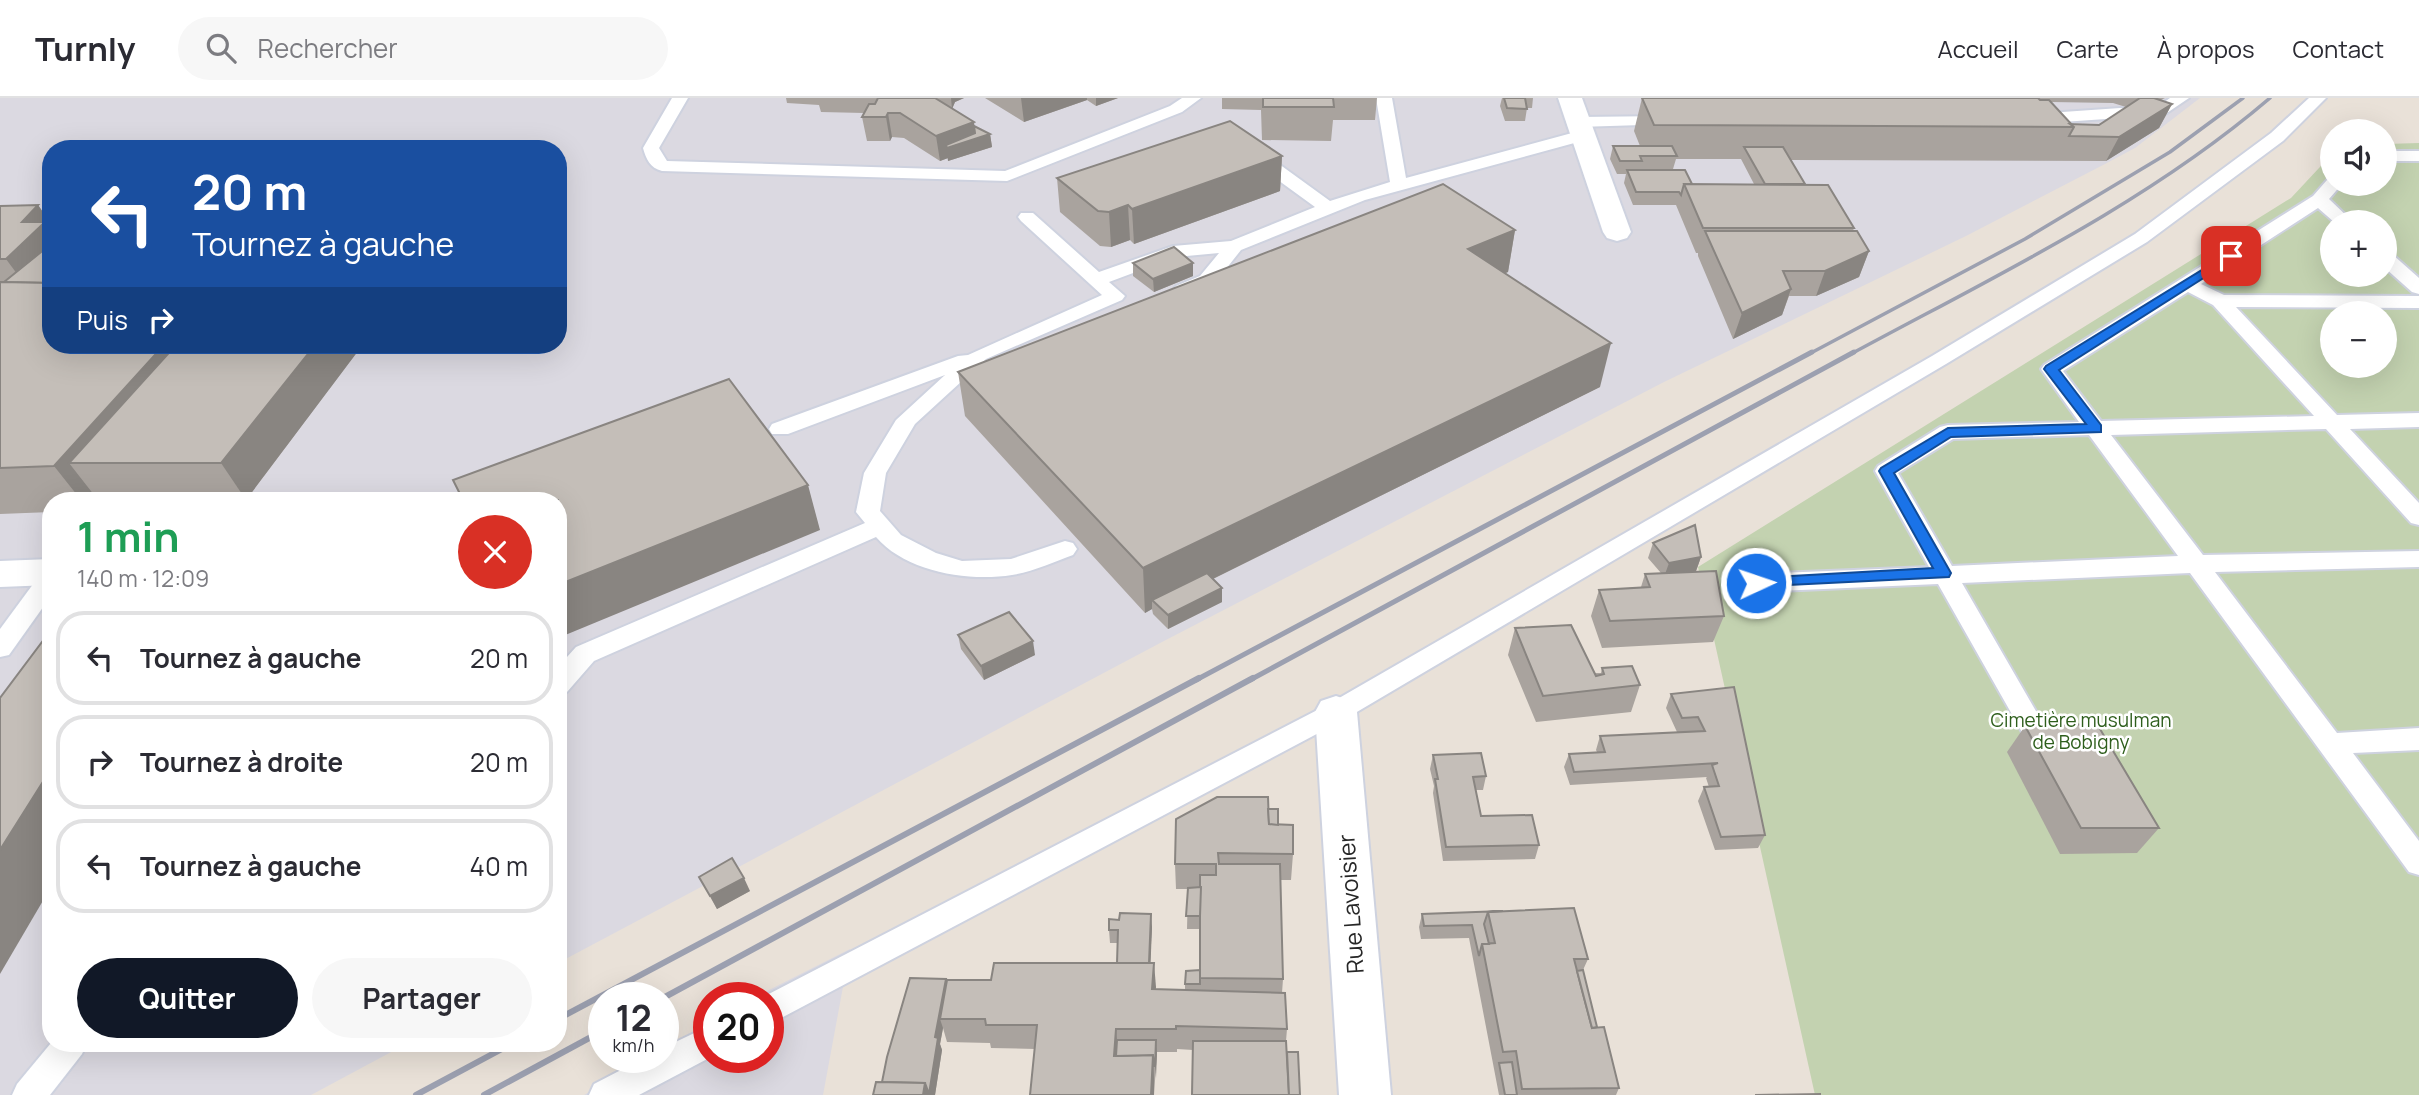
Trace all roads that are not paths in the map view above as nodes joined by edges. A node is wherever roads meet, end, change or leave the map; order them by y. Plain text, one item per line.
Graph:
1 (680, 98) edge
2 (1193, 98) edge
3 (1384, 98) edge
4 (2181, 98) edge
5 (2318, 98) edge
6 (1577, 118) edge
7 (2022, 119) edge
8 (1690, 121) edge
9 (1248, 150) edge
10 (2397, 156) edge
11 (2419, 156) edge
12 (1399, 185) junction
13 (2322, 196) edge
14 (2319, 200) junction
15 (1328, 208) junction
16 (2330, 210) edge
17 (1027, 218) dead end
18 (1617, 232) dead end
19 (1234, 246) junction
20 (2397, 269) edge
21 (1096, 280) junction
22 (2187, 284) junction
23 (2419, 288) edge
24 (1115, 296) junction
25 (1170, 296) edge
26 (2220, 301) junction
27 (2419, 302) edge
28 (1133, 311) edge
29 (979, 355) junction
30 (2419, 421) edge
31 (2331, 422) junction
32 (780, 429) dead end
33 (2096, 429) junction
34 (2419, 517) edge
35 (880, 526) junction
36 (1065, 549) dead end
37 (2419, 559) edge
38 (2194, 564) junction
39 (42, 572) edge
40 (1943, 573) junction
41 (0, 574) edge
42 (1756, 583) dead end
43 (42, 590) edge
44 (0, 648) edge
45 (567, 675) edge
46 (1336, 712) junction
47 (2031, 725) edge
48 (2419, 739) edge
49 (2330, 744) junction
50 (2419, 863) edge
51 (784, 1002) edge
52 (693, 1049) edge
53 (64, 1052) edge
54 (29, 1095) edge
55 (606, 1095) edge
56 (1365, 1095) edge

1 - 2 lane
3 - 12 lane
4 - 7 lane
5 - 46 lane
6 - 8 lane
6 - 12 lane
6 - 18 street
9 - 15 lane
10 - 11 lane
12 - 15 lane
13 - 14 lane
14 - 16 lane
14 - 22 lane
15 - 19 lane
17 - 21 lane
19 - 21 lane
19 - 25 lane
20 - 23 lane
21 - 24 lane
22 - 26 lane
22 - 33 lane
24 - 28 lane
24 - 29 lane
26 - 27 lane
26 - 31 lane
29 - 32 lane
29 - 35 lane
30 - 31 lane
31 - 33 lane
31 - 34 lane
33 - 38 lane
33 - 40 lane
35 - 36 lane
35 - 45 lane
37 - 38 lane
38 - 40 lane
38 - 49 lane
39 - 41 street
40 - 42 lane
40 - 47 lane
43 - 44 lane
46 - 51 lane
46 - 56 street, Rue Lavoisier
48 - 49 lane
49 - 50 lane
52 - 55 lane
53 - 54 lane

